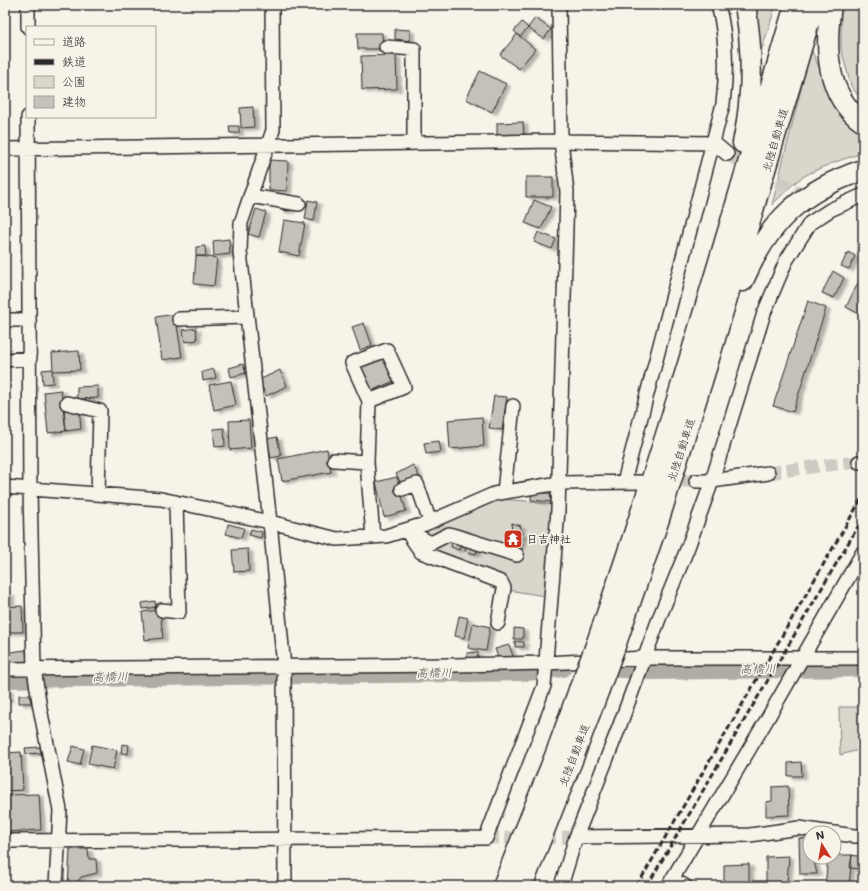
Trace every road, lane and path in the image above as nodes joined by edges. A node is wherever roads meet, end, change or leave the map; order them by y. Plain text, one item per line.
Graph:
1 (28, 5) edge
2 (272, 5) edge
3 (560, 5) edge
4 (718, 5) edge
5 (745, 5) edge
6 (795, 5) edge
7 (814, 5) edge
8 (831, 5) edge
9 (28, 26) edge
10 (386, 47) dead end
11 (28, 118) edge
12 (863, 122) edge
13 (561, 141) junction
14 (414, 143) junction
15 (714, 143) junction
16 (268, 144) junction
17 (28, 148) junction
18 (5, 149) edge
19 (727, 154) tunnel mouth
20 (863, 170) edge
21 (863, 195) edge
22 (250, 196) junction
23 (815, 201) tunnel mouth
24 (299, 204) dead end
25 (830, 210) junction
26 (247, 317) junction
27 (179, 319) dead end
28 (5, 320) edge
29 (29, 320) junction
30 (30, 358) junction
31 (5, 360) edge
32 (689, 362) junction
33 (369, 401) dead end
34 (67, 403) dead end
35 (513, 406) dead end
36 (334, 460) dead end
37 (367, 462) junction
38 (768, 473) tunnel mouth
39 (696, 481) tunnel mouth
40 (712, 481) junction
41 (624, 482) junction
42 (640, 482) dead end
43 (559, 483) junction
44 (5, 487) edge
45 (30, 489) junction
46 (402, 489) dead end
47 (504, 492) junction
48 (98, 494) junction
49 (176, 502) junction
50 (659, 519) junction
51 (270, 522) junction
52 (430, 522) junction
53 (406, 530) junction
54 (373, 536) junction
55 (863, 552) edge
56 (517, 555) dead end
57 (162, 610) dead end
58 (498, 623) dead end
59 (605, 648) junction
60 (645, 658) junction
61 (863, 658) edge
62 (802, 659) junction
63 (546, 663) junction
64 (284, 667) junction
65 (5, 669) edge
66 (34, 669) junction
67 (589, 691) junction
68 (802, 828) edge
69 (842, 834) edge
70 (698, 836) junction
71 (863, 836) edge
72 (576, 837) junction
73 (59, 840) junction
74 (284, 840) junction
75 (5, 841) edge
76 (670, 882) edge
77 (563, 884) edge
78 (56, 886) edge
79 (285, 886) edge
80 (503, 886) edge
81 (522, 886) edge
82 (685, 886) edge

1 - 9 street
2 - 16 street
3 - 13 street
4 - 15 street
5 - 32 highway
6 - 32 highway, 北陸自動車道
7 - 50 highway, 北陸自動車道
8 - 12 highway
10 - 14 street
11 - 17 street
13 - 14 street
13 - 15 street
13 - 43 street
14 - 16 street
15 - 19 street
15 - 41 street
16 - 17 street
16 - 22 street
17 - 18 street
17 - 29 street
20 - 50 highway
21 - 25 street
22 - 24 street
22 - 26 street
23 - 25 street
25 - 40 street
26 - 27 street
26 - 51 street
28 - 29 street
29 - 30 street
30 - 31 street
30 - 45 street
32 - 59 highway, 北陸自動車道
33 - 37 street
34 - 48 street
35 - 47 street
36 - 37 street
37 - 54 street
38 - 40 street
39 - 40 street
40 - 60 street
41 - 42 street
41 - 43 street
43 - 47 street
43 - 63 street
44 - 45 street
45 - 48 street
45 - 66 street
46 - 52 street
47 - 52 street
48 - 49 street
49 - 51 street
49 - 57 street
50 - 59 highway, 北陸自動車道
51 - 54 street
51 - 64 street
52 - 53 street
53 - 54 street
53 - 56 street
53 - 58 street
55 - 62 street
59 - 67 highway, 北陸自動車道, bridge
60 - 62 street
60 - 63 street
60 - 72 street
61 - 62 street
62 - 70 street
63 - 64 street
63 - 74 street
64 - 66 street
64 - 74 street
65 - 66 street
66 - 73 street
67 - 80 highway, 北陸自動車道
67 - 81 highway, 北陸自動車道
68 - 70 street
69 - 71 street
70 - 72 street
70 - 76 street
72 - 77 street
73 - 74 street
73 - 75 street
73 - 78 street
74 - 79 street
76 - 82 street

